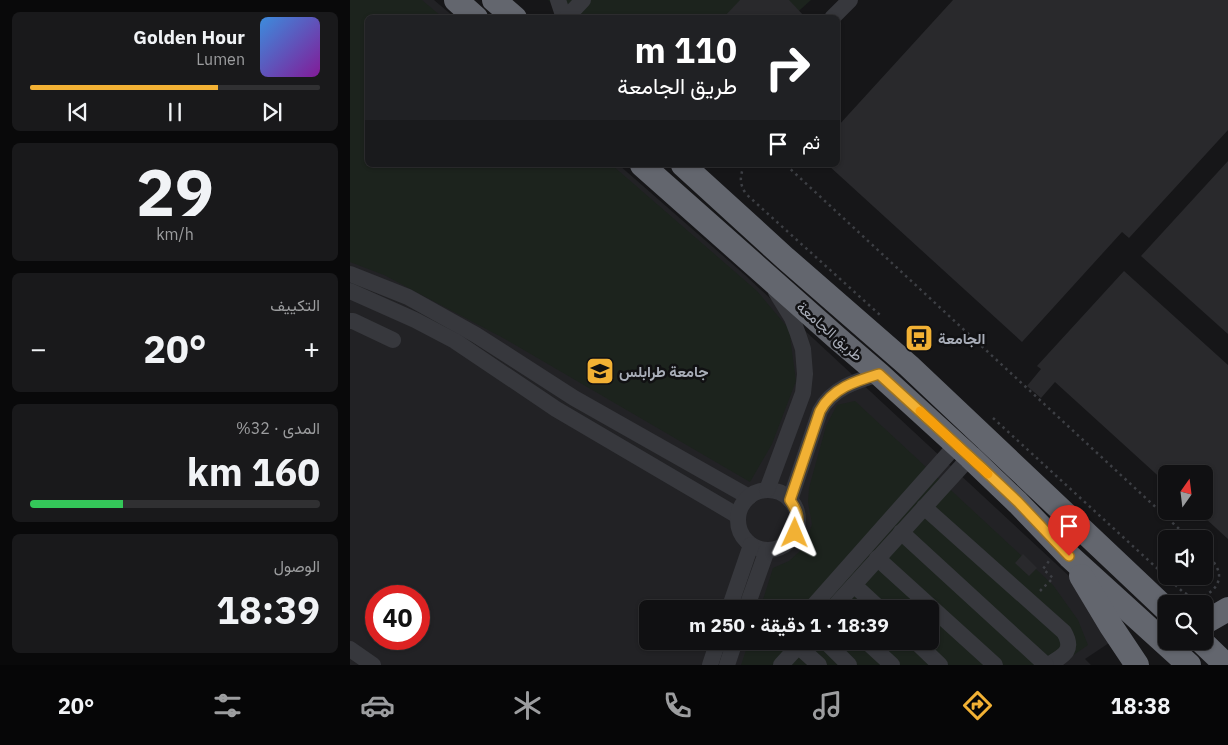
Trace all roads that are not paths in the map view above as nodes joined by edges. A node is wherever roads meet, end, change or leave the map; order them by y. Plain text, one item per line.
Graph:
1 (456, 0) edge
2 (494, 0) edge
3 (558, 0) edge
4 (584, 0) edge
5 (850, 0) edge
6 (473, 15) edge
7 (511, 15) edge
8 (564, 15) edge
9 (568, 15) edge
10 (835, 15) edge
11 (644, 167) edge
12 (685, 167) edge
13 (764, 273) junction
14 (350, 274) edge
15 (350, 292) edge
16 (350, 321) edge
17 (393, 340) dead end
18 (879, 374) junction
19 (963, 451) junction
20 (767, 490) junction
21 (749, 496) junction
22 (790, 500) junction
23 (924, 507) junction
24 (738, 516) junction
25 (901, 532) junction
26 (751, 545) junction
27 (766, 550) junction
28 (877, 558) junction
29 (1059, 558) junction
30 (854, 584) junction
31 (731, 600) edge
32 (749, 600) edge
33 (819, 600) edge
34 (840, 600) edge
35 (871, 600) edge
36 (1158, 601) edge
37 (1228, 609) edge
38 (1213, 618) edge
39 (350, 648) edge
40 (1158, 648) edge
41 (715, 650) edge
42 (732, 650) edge
43 (795, 650) edge
44 (805, 650) edge
45 (834, 650) edge
46 (876, 650) edge
47 (924, 650) edge
48 (1210, 650) edge
49 (373, 665) edge
50 (710, 665) edge
51 (727, 665) edge
52 (781, 665) edge
53 (819, 665) edge
54 (850, 665) edge
55 (892, 665) edge
56 (940, 665) edge
57 (995, 665) edge
58 (1047, 665) edge
59 (1128, 665) edge
60 (1136, 665) edge
61 (1189, 665) edge
62 (1226, 665) edge

1 - 6 highway
2 - 7 highway
3 - 8 street
4 - 9 street
5 - 10 street
11 - 13 highway, طريق الجامعة
12 - 36 highway, طريق الجامعة
13 - 18 highway, طريق الجامعة
13 - 20 street
14 - 21 street
15 - 24 street
16 - 17 street
18 - 19 highway, طريق الجامعة
18 - 22 street
19 - 23 street
19 - 29 highway, طريق الجامعة
19 - 33 street
20 - 21 street
20 - 22 street
21 - 24 street
22 - 27 street
23 - 25 street
23 - 58 street
24 - 26 street
25 - 28 street
25 - 58 street
26 - 27 street
26 - 31 street
27 - 32 street
28 - 30 street
28 - 57 street
29 - 60 highway
29 - 61 highway, طريق الجامعة
30 - 34 street
30 - 35 street
37 - 38 highway
39 - 49 street
40 - 59 highway
41 - 50 street
42 - 51 street
43 - 52 street
44 - 53 street
45 - 54 street
46 - 55 street
47 - 56 street
48 - 62 highway

